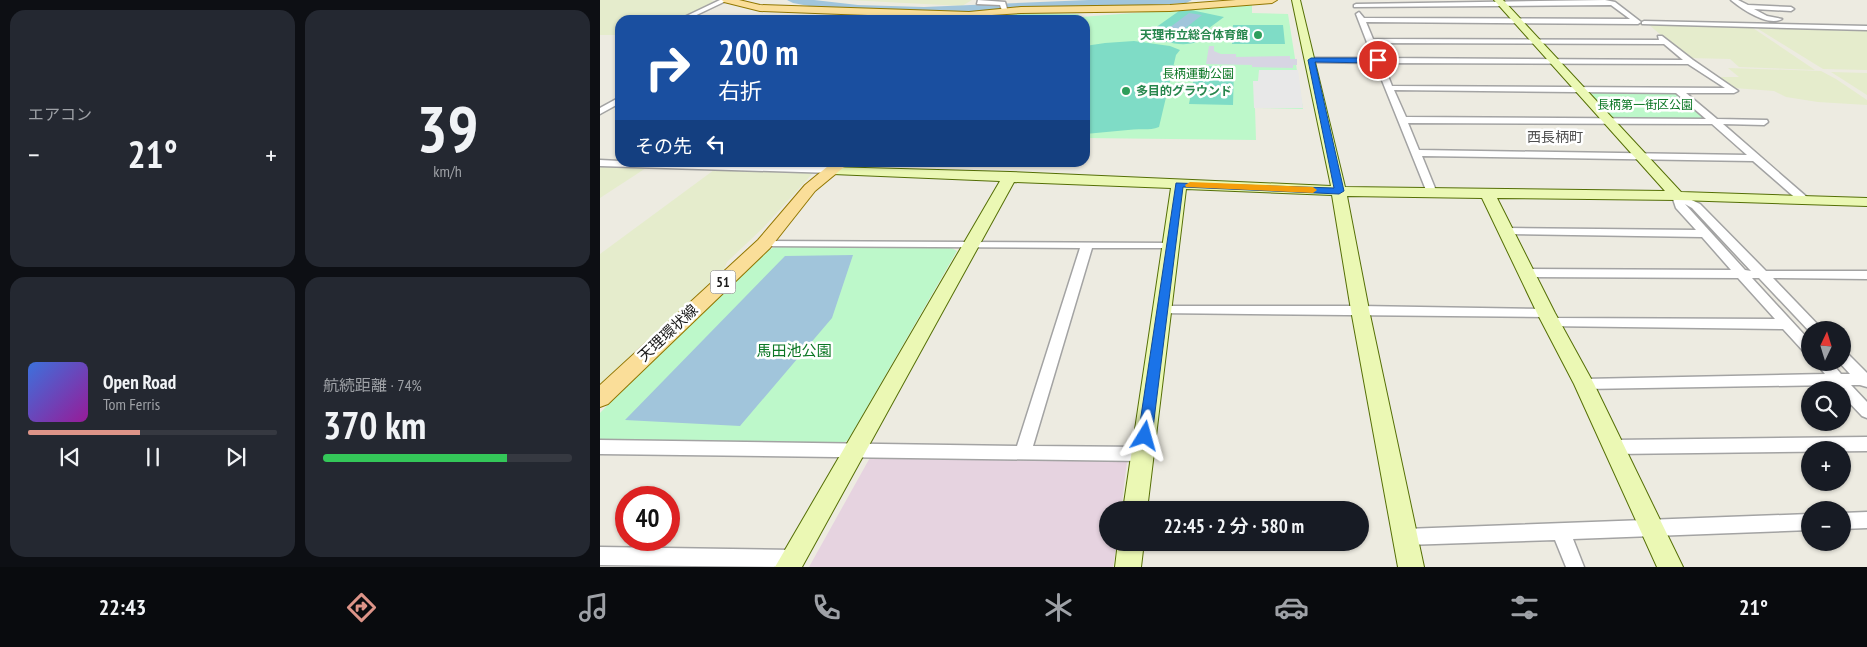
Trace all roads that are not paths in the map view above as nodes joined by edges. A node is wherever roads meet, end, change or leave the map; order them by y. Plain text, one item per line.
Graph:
1 (726, 0) edge
2 (981, 0) edge
3 (1272, 0) edge
4 (1296, 0) edge
5 (1734, 0) edge
6 (1499, 2) edge
7 (1610, 2) edge
8 (1355, 3) edge
9 (1056, 4) edge
10 (1748, 7) junction
11 (1004, 9) junction
12 (1791, 9) dead end
13 (692, 15) edge
14 (999, 15) edge
15 (1362, 20) junction
16 (1810, 20) dead end
17 (1636, 21) junction
18 (1517, 22) junction
19 (1644, 23) junction
20 (1867, 28) edge
21 (1370, 41) junction
22 (1535, 42) junction
23 (1666, 42) junction
24 (1311, 60) junction
25 (1378, 60) junction
26 (1553, 62) junction
27 (1690, 62) junction
28 (1389, 88) junction
29 (1580, 89) junction
30 (1678, 90) junction
31 (615, 103) edge
32 (600, 111) edge
33 (1402, 120) junction
34 (1610, 122) junction
35 (1715, 122) junction
36 (1764, 122) dead end
37 (1415, 153) junction
38 (1640, 156) junction
39 (1754, 158) junction
40 (600, 163) edge
41 (615, 163) edge
42 (837, 167) edge
43 (855, 167) edge
44 (1010, 176) junction
45 (1179, 184) junction
46 (1339, 191) junction
47 (1432, 193) junction
48 (1488, 194) junction
49 (1677, 196) junction
50 (1804, 200) junction
51 (1867, 202) edge
52 (1506, 231) junction
53 (1704, 234) junction
54 (764, 244) junction
55 (971, 244) junction
56 (1087, 245) junction
57 (1171, 245) junction
58 (1527, 273) junction
59 (1741, 274) junction
60 (1761, 274) junction
61 (1867, 274) edge
62 (1162, 310) junction
63 (1360, 310) junction
64 (1549, 318) junction
65 (1807, 321) edge
66 (1787, 324) junction
67 (1801, 340) edge
68 (1851, 366) edge
69 (1830, 371) edge
70 (1837, 380) junction
71 (1866, 380) edge
72 (1584, 384) junction
73 (600, 398) edge
74 (1867, 412) edge
75 (1867, 444) edge
76 (600, 447) edge
77 (1614, 447) junction
78 (853, 449) junction
79 (1023, 452) junction
80 (1143, 454) junction
81 (1136, 501) edge
82 (1867, 520) edge
83 (1851, 521) edge
84 (1801, 522) edge
85 (1650, 527) junction
86 (1560, 530) junction
87 (1404, 537) junction
88 (1130, 551) edge
89 (600, 556) edge
90 (790, 563) edge
91 (1128, 567) edge
92 (1411, 567) edge
93 (1575, 567) edge
94 (1670, 567) edge

1 - 11 main road
1 - 13 street
2 - 11 street
3 - 9 main road
4 - 24 street
5 - 10 street
6 - 7 street
6 - 8 street
6 - 18 street
7 - 17 street
8 - 15 street
9 - 11 main road
10 - 12 street
10 - 16 street
11 - 14 main road
15 - 18 street
15 - 21 street
17 - 18 street
17 - 19 street
18 - 22 street
19 - 20 street
19 - 23 street
21 - 22 street
21 - 25 street
22 - 23 street
22 - 26 street
23 - 27 street
24 - 25 street
24 - 46 street
25 - 26 street
25 - 28 street
26 - 27 street
26 - 29 street
27 - 30 street
28 - 29 street
28 - 33 street
29 - 30 street
29 - 34 street
30 - 35 street
31 - 32 street
33 - 34 street
33 - 37 street
34 - 35 street
34 - 38 street
35 - 36 street
35 - 39 street
37 - 38 street
37 - 47 street
38 - 39 street
38 - 49 street
39 - 50 street
40 - 41 street
42 - 54 main road, 天理環状線 / 51
43 - 44 street
44 - 45 street
44 - 55 street
45 - 46 street
45 - 57 street
46 - 47 street
46 - 63 street
47 - 48 street
48 - 49 street
48 - 52 street
49 - 50 street
49 - 53 street
49 - 60 street
50 - 51 street
52 - 53 street
52 - 58 street
53 - 59 street
54 - 55 street
54 - 73 main road, 天理環状線 / 51
55 - 56 street
55 - 78 street
56 - 57 street
56 - 79 street
57 - 62 street
58 - 59 street
58 - 64 street
59 - 60 street
59 - 66 street
60 - 61 street
60 - 65 street
62 - 63 street
62 - 80 street
63 - 64 street
63 - 87 street
64 - 66 street
64 - 72 street
66 - 67 street
68 - 71 street
69 - 70 street
70 - 71 street
70 - 72 street
70 - 74 street
72 - 77 street
75 - 77 street
76 - 78 street
77 - 85 street
78 - 79 street
78 - 90 street
79 - 80 street
80 - 81 street
82 - 83 street
84 - 85 street
85 - 86 street
85 - 94 street
86 - 87 street
86 - 93 street
87 - 92 street
88 - 91 street
89 - 90 street

